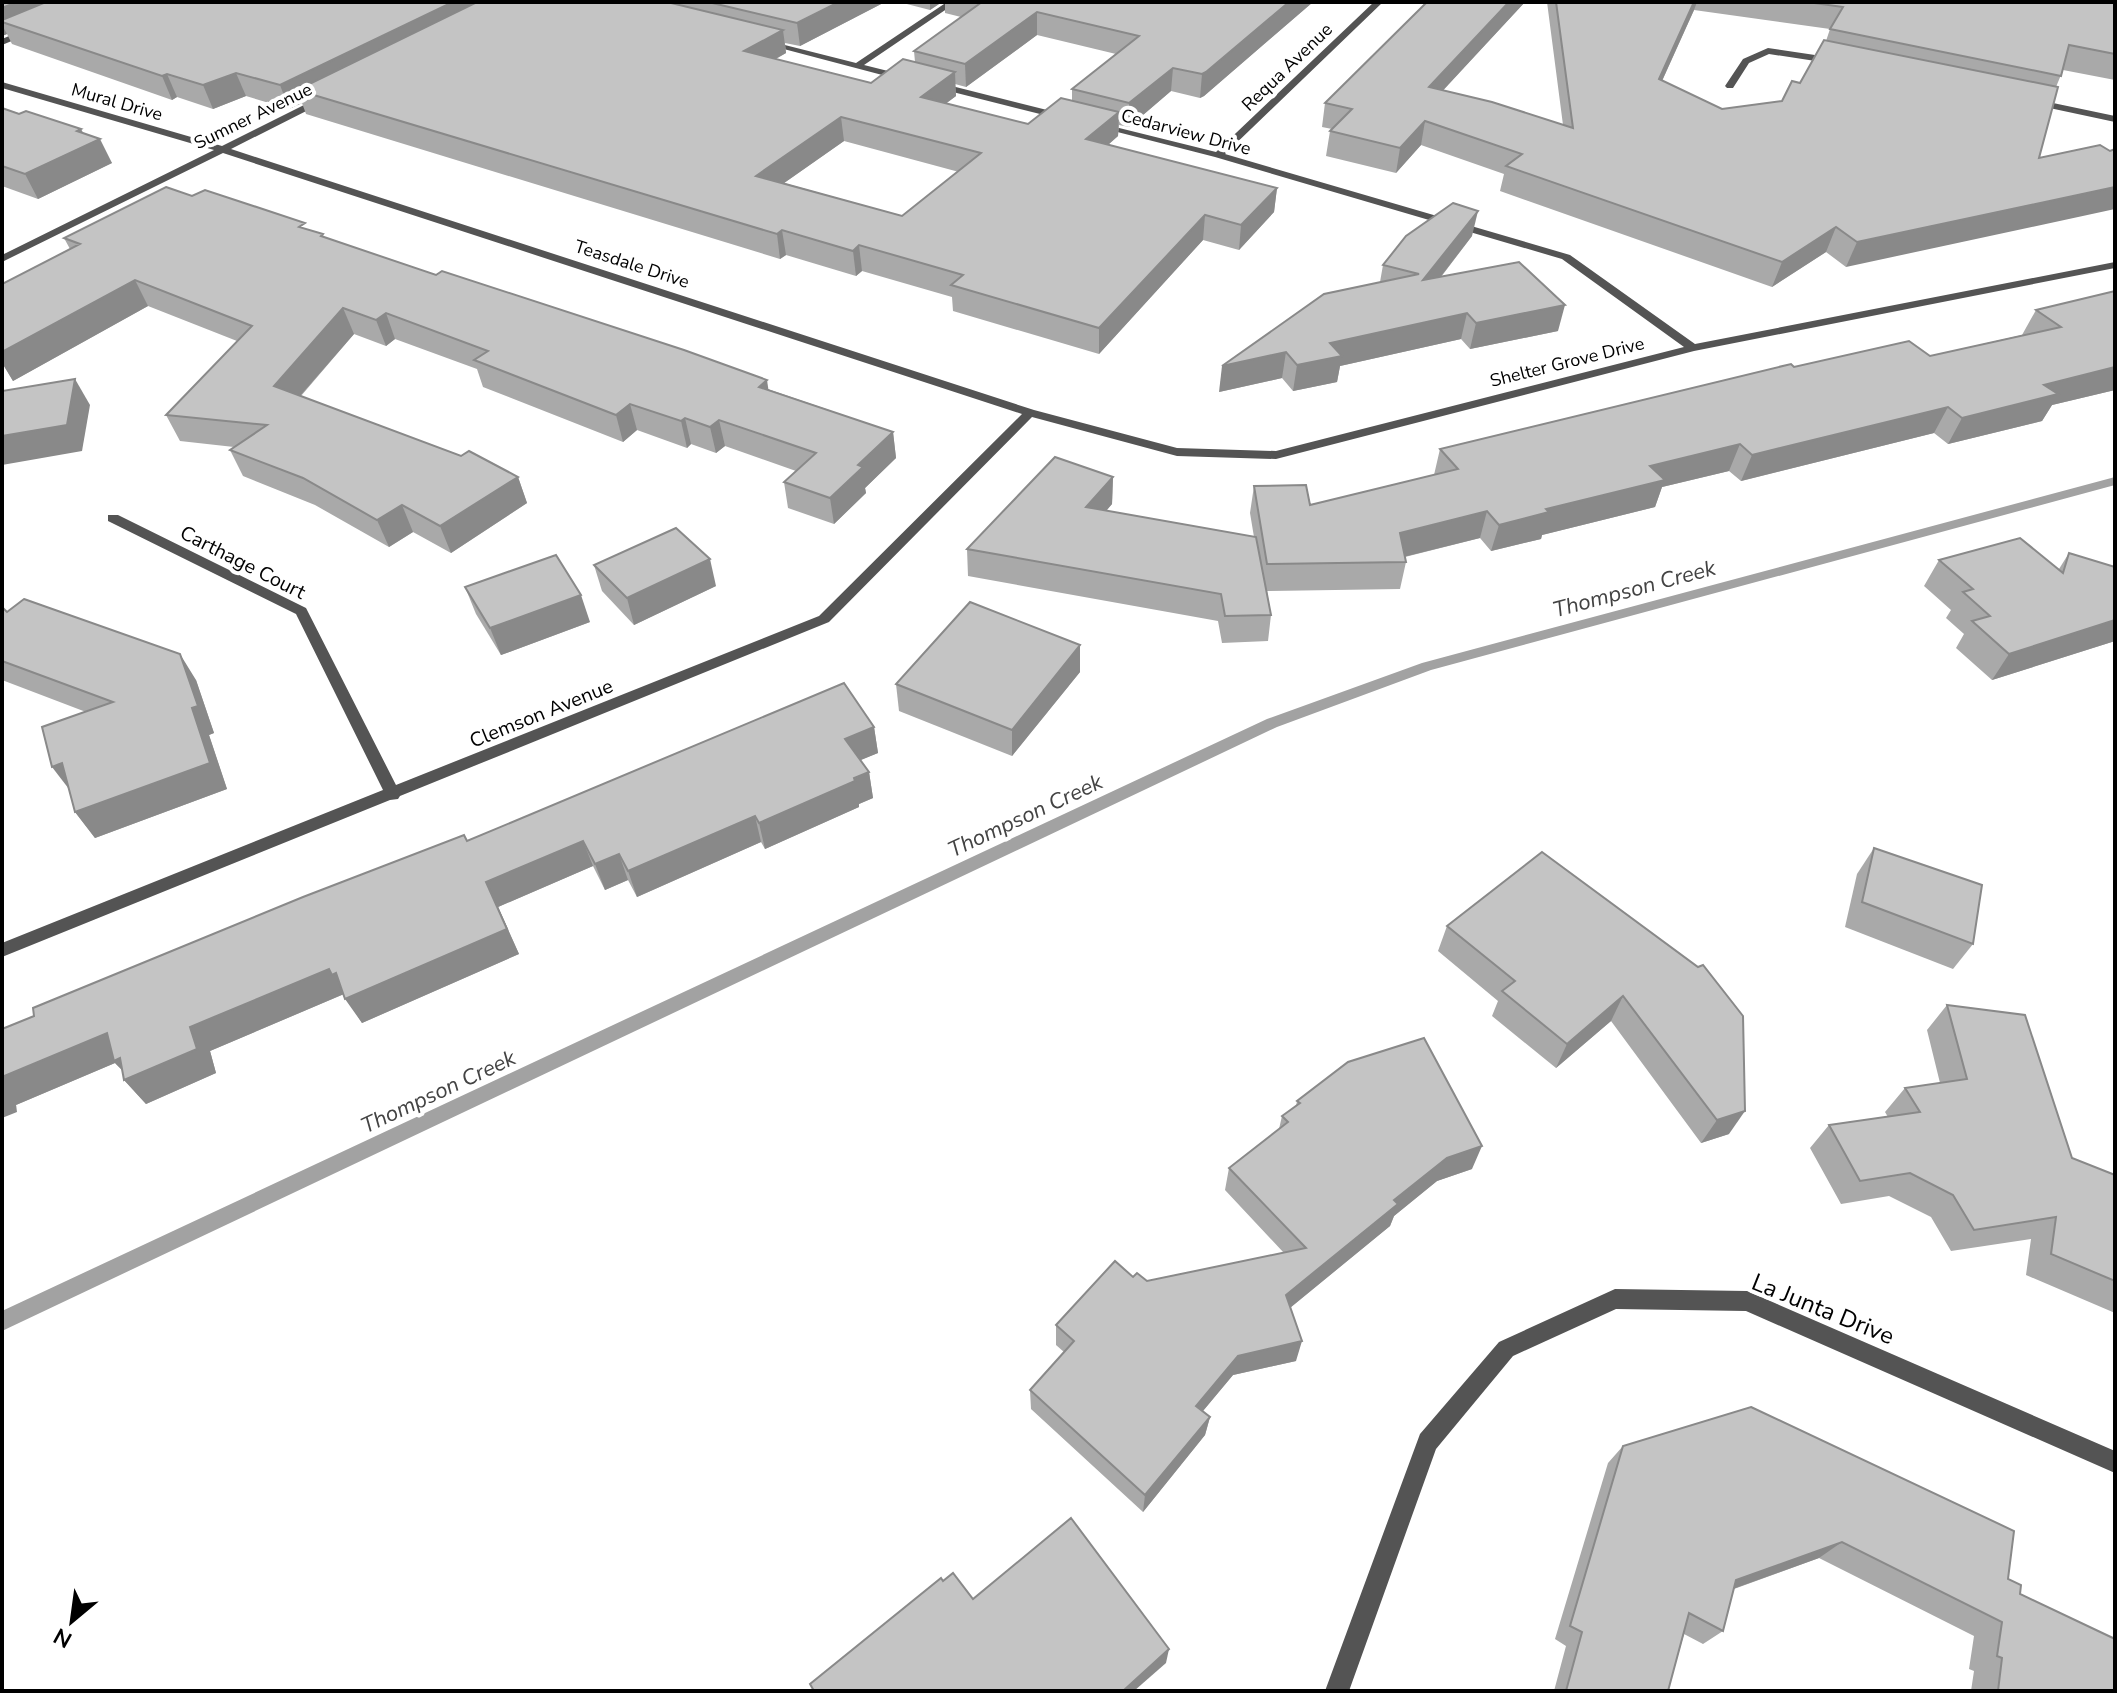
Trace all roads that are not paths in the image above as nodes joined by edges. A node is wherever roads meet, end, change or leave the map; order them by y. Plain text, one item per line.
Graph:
1 (953, 2) edge
2 (1379, 2) edge
3 (44, 25) edge
4 (750, 39) edge
5 (2, 42) edge
6 (1850, 64) edge
7 (857, 66) junction
8 (2, 85) edge
9 (1730, 86) dead end
10 (335, 93) edge
11 (2021, 99) edge
12 (2115, 119) edge
13 (222, 149) junction
14 (1218, 155) junction
15 (2, 259) edge
16 (2115, 265) edge
17 (1693, 348) junction
18 (1030, 413) junction
19 (113, 518) dead end
20 (393, 795) junction
21 (2, 950) edge
22 (2115, 1462) edge
23 (1337, 1691) edge

1 - 7 street
2 - 14 street, Requa Avenue
3 - 5 street
4 - 7 street, Cedarview Drive
6 - 9 street
7 - 14 street, Cedarview Drive
8 - 13 street, Mural Drive
10 - 13 street, Sumner Avenue
11 - 12 street
13 - 15 street, Sumner Avenue
13 - 18 street, Teasdale Drive
14 - 17 street, Cedarview Drive
16 - 17 street, Shelter Grove Drive
17 - 18 street, Shelter Grove Drive
18 - 20 street, Clemson Avenue
19 - 20 street, Carthage Court
20 - 21 street, Clemson Avenue
22 - 23 street, La Junta Drive

